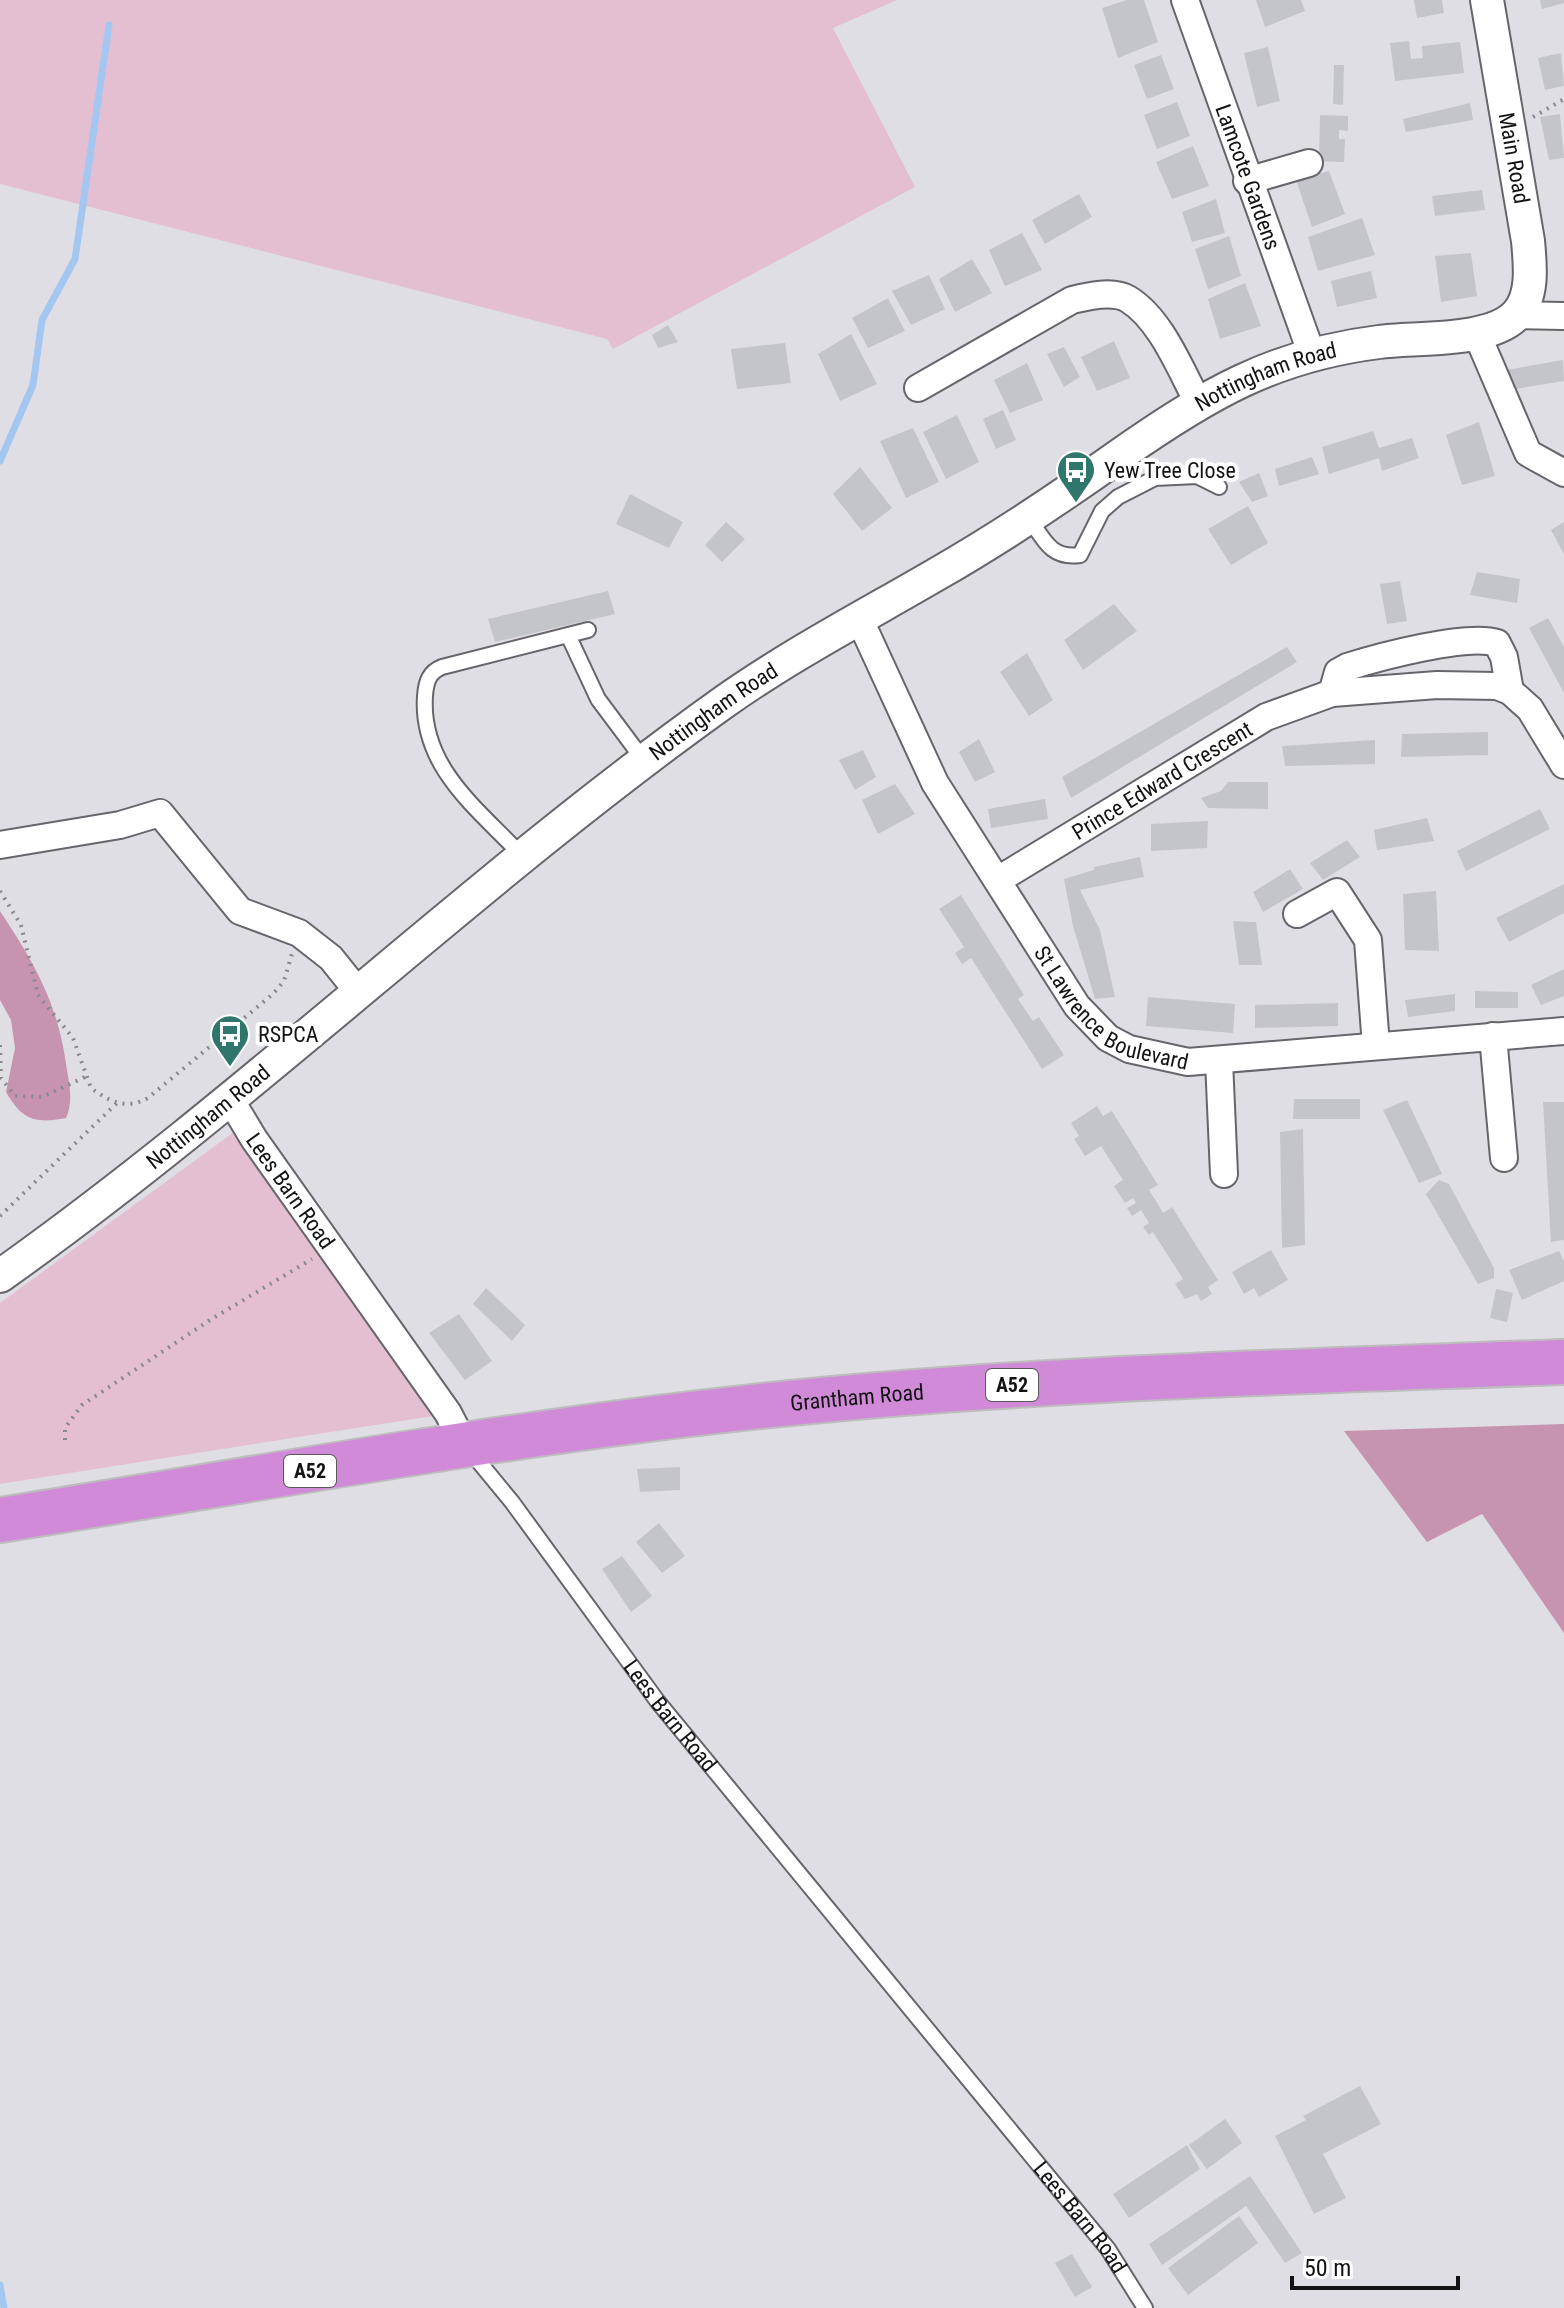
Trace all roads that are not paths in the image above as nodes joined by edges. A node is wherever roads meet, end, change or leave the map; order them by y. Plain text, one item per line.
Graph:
1 (1185, 0) edge
2 (1487, 0) edge
3 (1309, 163) dead end
4 (1247, 181) junction
5 (1516, 315) junction
6 (1564, 316) edge
7 (1476, 332) junction
8 (1312, 355) junction
9 (918, 388) dead end
10 (1198, 402) junction
11 (1564, 473) edge
12 (1219, 487) dead end
13 (1029, 518) junction
14 (859, 618) junction
15 (588, 630) dead end
16 (569, 637) junction
17 (1510, 691) junction
18 (1332, 693) junction
19 (646, 762) junction
20 (1564, 765) edge
21 (0, 845) edge
22 (525, 858) junction
23 (998, 880) junction
24 (1297, 914) dead end
25 (359, 993) junction
26 (1564, 1031) edge
27 (1493, 1036) junction
28 (1376, 1046) junction
29 (1219, 1061) junction
30 (230, 1099) junction
31 (1504, 1158) dead end
32 (1224, 1174) dead end
33 (0, 1276) edge
34 (1564, 1362) edge
35 (464, 1444) junction
36 (156, 1495) junction
37 (0, 1520) edge
38 (0, 1549) edge
39 (1145, 2308) edge

1 - 4 street, Lamcote Gardens
2 - 5 street, Main Road
3 - 4 street
4 - 8 street, Lamcote Gardens
5 - 6 street
5 - 7 street, Nottingham Road
7 - 8 street, Nottingham Road
7 - 11 street
8 - 10 street, Nottingham Road
9 - 10 street
10 - 13 street, Nottingham Road
12 - 13 lane
13 - 14 street, Nottingham Road
14 - 19 street, Nottingham Road
14 - 23 street, St Lawrence Boulevard
15 - 16 lane
16 - 19 lane
16 - 22 lane
17 - 18 street, Prince Edward Crescent
17 - 18 street
17 - 20 street
18 - 23 street, Prince Edward Crescent
19 - 22 street, Nottingham Road
21 - 25 street
22 - 25 street, Nottingham Road
23 - 29 street, St Lawrence Boulevard
24 - 28 street
25 - 30 street, Nottingham Road
26 - 27 street, St Lawrence Boulevard
27 - 28 street, St Lawrence Boulevard
27 - 31 street
28 - 29 street, St Lawrence Boulevard
29 - 32 street
30 - 33 street, Nottingham Road
30 - 35 street, Lees Barn Road
34 - 35 highway, Grantham Road / A52
35 - 36 highway, Grantham Road / A52
35 - 39 lane, Lees Barn Road
36 - 37 highway, Grantham Road / A52
36 - 38 highway, Grantham Road / A52

